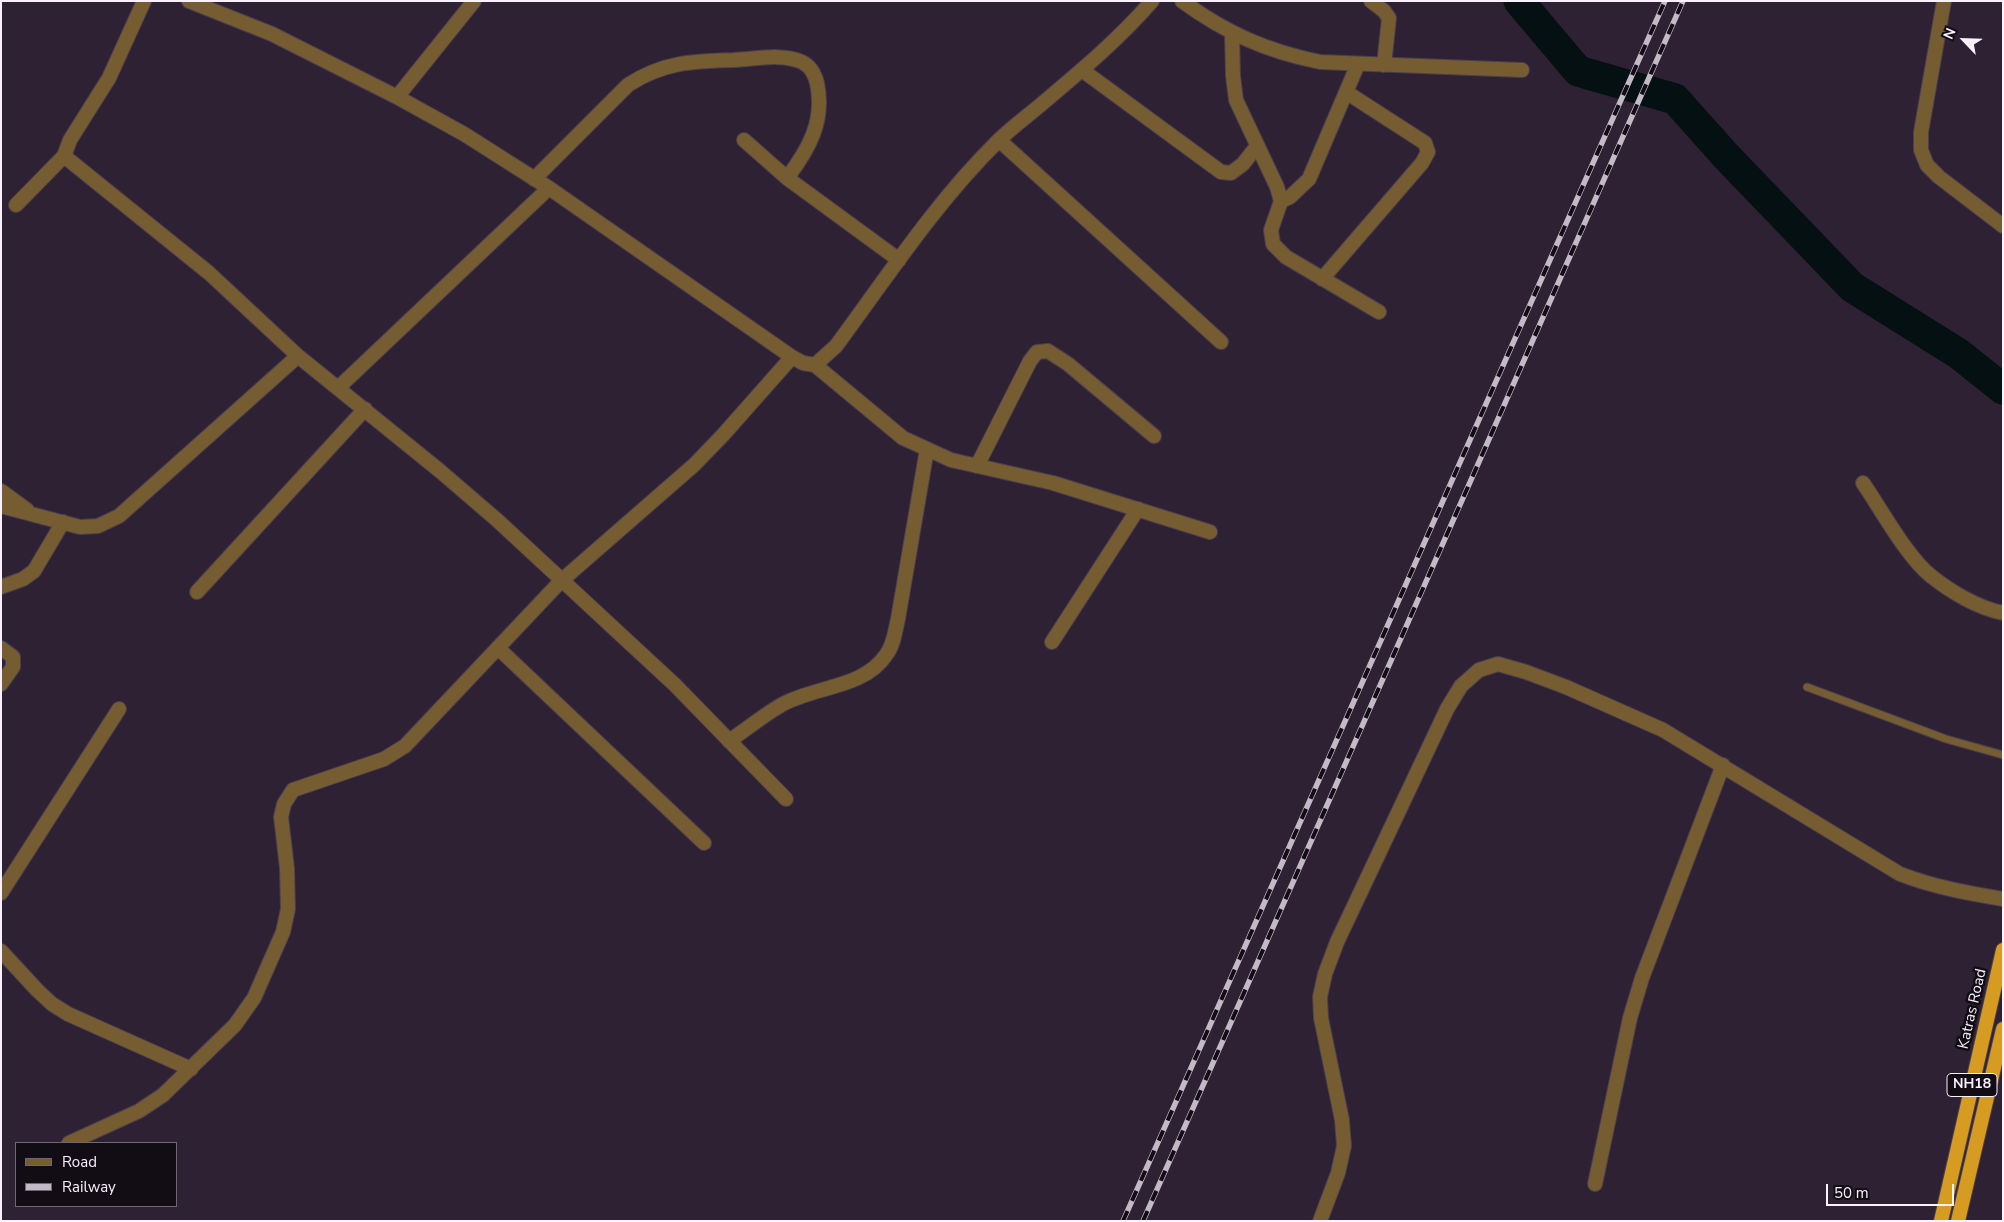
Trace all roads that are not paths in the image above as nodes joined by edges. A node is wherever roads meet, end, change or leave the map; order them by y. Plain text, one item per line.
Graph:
1 (144, 1) edge
2 (189, 1) edge
3 (474, 1) edge
4 (1152, 1) edge
5 (1182, 1) edge
6 (1371, 1) edge
7 (1944, 1) edge
8 (1232, 34) junction
9 (1358, 64) junction
10 (1384, 64) junction
11 (1082, 70) junction
12 (1522, 70) dead end
13 (1346, 92) junction
14 (397, 97) junction
15 (744, 140) dead end
16 (999, 140) junction
17 (1257, 146) junction
18 (64, 156) junction
19 (787, 178) junction
20 (534, 179) junction
21 (549, 188) junction
22 (1281, 201) junction
23 (16, 206) dead end
24 (2003, 226) edge
25 (899, 260) junction
26 (1322, 279) junction
27 (1379, 312) dead end
28 (1221, 342) dead end
29 (298, 356) junction
30 (792, 358) junction
31 (815, 365) junction
32 (338, 388) junction
33 (365, 410) junction
34 (1154, 436) dead end
35 (927, 449) junction
36 (977, 466) junction
37 (1863, 483) dead end
38 (1, 491) edge
39 (1, 506) edge
40 (1138, 509) junction
41 (32, 514) junction
42 (63, 522) junction
43 (1210, 532) dead end
44 (561, 580) junction
45 (1, 587) edge
46 (197, 592) dead end
47 (2003, 614) edge
48 (1052, 642) dead end
49 (1, 648) edge
50 (498, 648) junction
51 (1, 684) edge
52 (1807, 687) dead end
53 (119, 709) dead end
54 (730, 741) junction
55 (2003, 755) edge
56 (1723, 766) junction
57 (786, 799) dead end
58 (704, 843) dead end
59 (1, 893) edge
60 (2003, 899) edge
61 (2003, 950) edge
62 (1, 951) edge
63 (2003, 1029) edge
64 (191, 1069) junction
65 (71, 1142) edge
66 (1595, 1184) dead end
67 (1320, 1221) edge
68 (1941, 1221) edge
69 (1958, 1221) edge

1 - 18 street
2 - 14 street
3 - 14 street
4 - 11 street
5 - 8 street
6 - 10 street
7 - 24 street
8 - 9 street
8 - 17 street
9 - 10 street
9 - 13 street
10 - 12 street
11 - 16 street
11 - 17 street
13 - 22 street
13 - 26 street
14 - 20 street
15 - 19 street
16 - 25 street
16 - 28 street
17 - 22 street
18 - 23 street
18 - 29 street
19 - 20 street
19 - 25 street
20 - 21 street
21 - 30 street
21 - 32 street
22 - 26 street
25 - 31 street
26 - 27 street
29 - 32 street
29 - 42 street
30 - 31 street
30 - 44 street
31 - 35 street
32 - 33 street
33 - 44 street
33 - 46 street
34 - 36 street
35 - 36 street
35 - 54 street
36 - 40 street
37 - 47 street
38 - 41 street
39 - 41 street
40 - 43 street
40 - 48 street
41 - 42 street
42 - 45 street
44 - 50 street
44 - 54 street
49 - 51 street
50 - 58 street
50 - 64 street
52 - 55 lane
53 - 59 street
54 - 57 street
56 - 60 street
56 - 66 street
56 - 67 street
61 - 68 highway, Katras Road / NH18
62 - 64 street
63 - 69 highway, NH18
64 - 65 street

